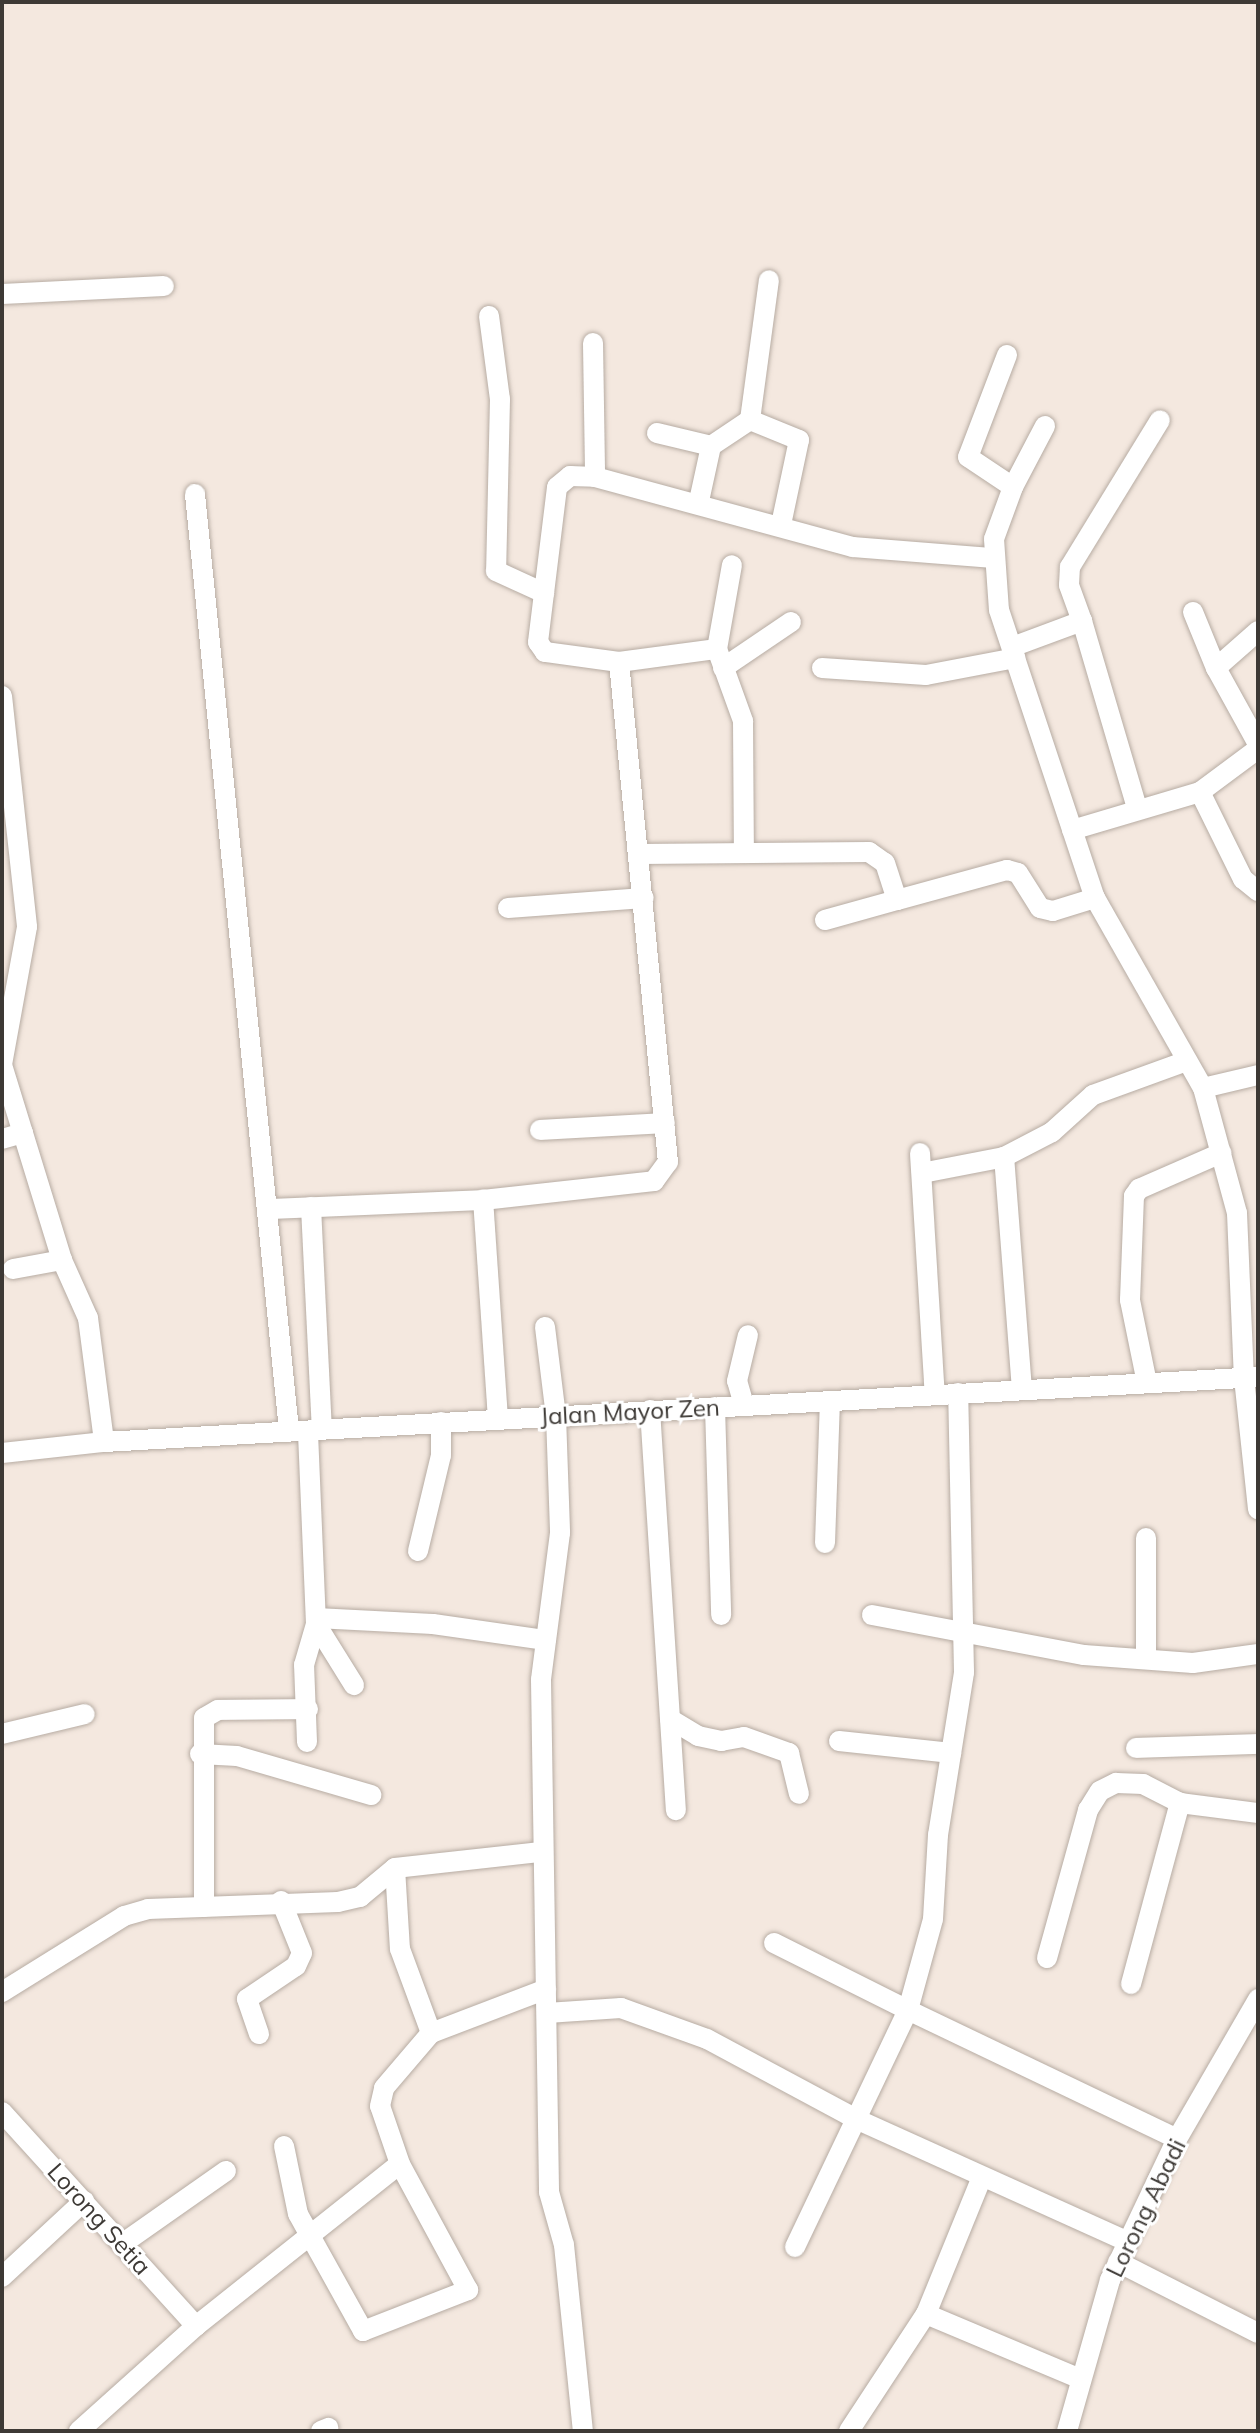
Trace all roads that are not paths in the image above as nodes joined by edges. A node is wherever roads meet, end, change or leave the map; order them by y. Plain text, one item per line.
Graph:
1 (769, 280) dead end
2 (164, 286) dead end
3 (2, 294) edge
4 (489, 316) dead end
5 (593, 343) dead end
6 (1007, 355) dead end
7 (750, 420) junction
8 (1160, 420) dead end
9 (1045, 426) dead end
10 (657, 433) dead end
11 (711, 446) junction
12 (595, 477) junction
13 (1013, 487) junction
14 (195, 494) dead end
15 (699, 501) junction
16 (781, 525) junction
17 (994, 558) junction
18 (732, 565) dead end
19 (544, 593) junction
20 (1193, 612) dead end
21 (1082, 621) junction
22 (791, 622) dead end
23 (1258, 631) edge
24 (1013, 653) junction
25 (720, 659) junction
26 (619, 662) junction
27 (822, 668) dead end
28 (1216, 668) junction
29 (2, 696) edge
30 (1258, 747) edge
31 (1200, 792) junction
32 (1137, 808) junction
33 (1072, 830) junction
34 (744, 850) junction
35 (639, 854) junction
36 (1258, 891) edge
37 (644, 898) junction
38 (1095, 898) junction
39 (897, 900) junction
40 (508, 908) dead end
41 (825, 920) dead end
42 (1187, 1061) junction
43 (2, 1065) edge
44 (1258, 1075) edge
45 (1203, 1088) junction
46 (665, 1123) junction
47 (540, 1130) dead end
48 (23, 1133) junction
49 (2, 1139) edge
50 (1221, 1153) junction
51 (1004, 1157) junction
52 (483, 1200) junction
53 (311, 1207) junction
54 (269, 1209) junction
55 (62, 1260) junction
56 (13, 1269) dead end
57 (545, 1327) dead end
58 (748, 1335) dead end
59 (1251, 1377) edge
60 (1147, 1383) junction
61 (1022, 1390) junction
62 (958, 1393) junction
63 (935, 1395) junction
64 (830, 1401) junction
65 (744, 1405) junction
66 (715, 1407) junction
67 (650, 1410) junction
68 (556, 1416) junction
69 (498, 1419) junction
70 (441, 1422) junction
71 (306, 1431) junction
72 (104, 1442) junction
73 (2, 1453) edge
74 (1258, 1509) edge
75 (1146, 1538) dead end
76 (825, 1543) dead end
77 (418, 1551) dead end
78 (721, 1615) dead end
79 (872, 1615) dead end
80 (316, 1621) junction
81 (963, 1630) junction
82 (546, 1640) junction
83 (1258, 1654) edge
84 (1146, 1659) junction
85 (354, 1685) dead end
86 (308, 1709) junction
87 (85, 1714) dead end
88 (670, 1719) junction
89 (2, 1734) edge
90 (839, 1741) dead end
91 (307, 1742) dead end
92 (1258, 1744) edge
93 (1136, 1748) dead end
94 (951, 1753) junction
95 (200, 1754) junction
96 (799, 1794) dead end
97 (371, 1795) dead end
98 (1180, 1803) junction
99 (676, 1810) dead end
100 (1258, 1813) edge
101 (541, 1852) junction
102 (395, 1868) junction
103 (281, 1901) junction
104 (204, 1907) junction
105 (774, 1943) dead end
106 (1047, 1958) dead end
107 (1131, 1984) dead end
108 (546, 1989) junction
109 (2, 1992) edge
110 (1258, 1999) edge
111 (908, 2010) junction
112 (547, 2013) junction
113 (431, 2033) junction
114 (259, 2034) dead end
115 (2, 2112) edge
116 (856, 2119) junction
117 (1177, 2139) junction
118 (284, 2146) dead end
119 (400, 2164) junction
120 (226, 2171) dead end
121 (982, 2177) junction
122 (84, 2201) junction
123 (309, 2239) junction
124 (1128, 2242) junction
125 (122, 2244) junction
126 (795, 2247) dead end
127 (1118, 2262) junction
128 (2, 2277) edge
129 (926, 2314) junction
130 (196, 2326) junction
131 (1258, 2333) edge
132 (1081, 2379) junction
133 (856, 2429) edge
134 (79, 2431) edge
135 (583, 2431) edge
136 (1067, 2431) edge

1 - 7 street
2 - 3 street
4 - 19 street
5 - 12 street
6 - 13 street
7 - 11 street
7 - 16 street
8 - 21 street
9 - 13 street
10 - 11 street
11 - 15 street
12 - 15 street
12 - 19 street
13 - 17 street
14 - 54 street
15 - 16 street
16 - 17 street
17 - 24 street
18 - 25 street
19 - 26 street
20 - 28 street
21 - 24 street
21 - 32 street
22 - 25 street
23 - 28 street
24 - 27 street
24 - 33 street
25 - 26 street
25 - 34 street
26 - 35 street
28 - 30 street
29 - 43 street
30 - 31 street
31 - 32 street
31 - 36 street
32 - 33 street
33 - 38 street
34 - 35 street
34 - 39 street
35 - 37 street
37 - 40 street
37 - 46 street
38 - 39 street
38 - 42 street
39 - 41 street
42 - 45 street
42 - 51 street
43 - 48 street
44 - 45 street
45 - 50 street
46 - 47 street
46 - 52 street
48 - 49 street
48 - 55 street
50 - 59 street
50 - 60 street
51 - 61 street
51 - 63 street
52 - 53 street
52 - 69 street
53 - 54 street
53 - 71 street
54 - 71 street
55 - 56 street
55 - 72 street
57 - 68 street
58 - 65 street
59 - 60 street, Jalan Mayor Zen
59 - 74 street
60 - 61 street, Jalan Mayor Zen
61 - 62 street, Jalan Mayor Zen
62 - 63 street, Jalan Mayor Zen
62 - 81 street
63 - 64 street, Jalan Mayor Zen
64 - 65 street, Jalan Mayor Zen
64 - 76 street
65 - 66 street, Jalan Mayor Zen
66 - 67 street, Jalan Mayor Zen
66 - 78 street
67 - 68 street, Jalan Mayor Zen
67 - 88 street
68 - 69 street, Jalan Mayor Zen
68 - 82 street
69 - 70 street, Jalan Mayor Zen
70 - 71 street, Jalan Mayor Zen
70 - 77 street
71 - 72 street, Jalan Mayor Zen
71 - 80 street
72 - 73 street, Jalan Mayor Zen
75 - 84 street
79 - 81 street
80 - 82 street
80 - 85 street
80 - 86 street
81 - 84 street
81 - 94 street
82 - 101 street
83 - 84 street
86 - 91 street
86 - 95 street
87 - 89 street
88 - 96 street
88 - 99 street
90 - 94 street
92 - 93 street
94 - 111 street
95 - 97 street
95 - 104 street
98 - 100 street
98 - 106 street
98 - 107 street
101 - 102 street
101 - 108 street
102 - 103 street
102 - 113 street
103 - 104 street
103 - 114 street
104 - 109 street
105 - 111 street
108 - 112 street
108 - 113 street
110 - 117 street, Lorong Abadi
111 - 116 street
111 - 117 street
112 - 116 street
112 - 135 street
113 - 119 street
115 - 122 street, Lorong Setia
116 - 121 street
116 - 126 street
117 - 124 street, Lorong Abadi
118 - 123 street
119 - 123 street
119 - 123 street
120 - 125 street
121 - 124 street
121 - 129 street
122 - 125 street, Lorong Setia
122 - 128 street
123 - 130 street
124 - 127 street, Lorong Abadi
125 - 130 street, Lorong Setia
127 - 131 street
127 - 132 street, Lorong Abadi
129 - 132 street
129 - 133 street
130 - 134 street
132 - 136 street, Lorong Abadi

